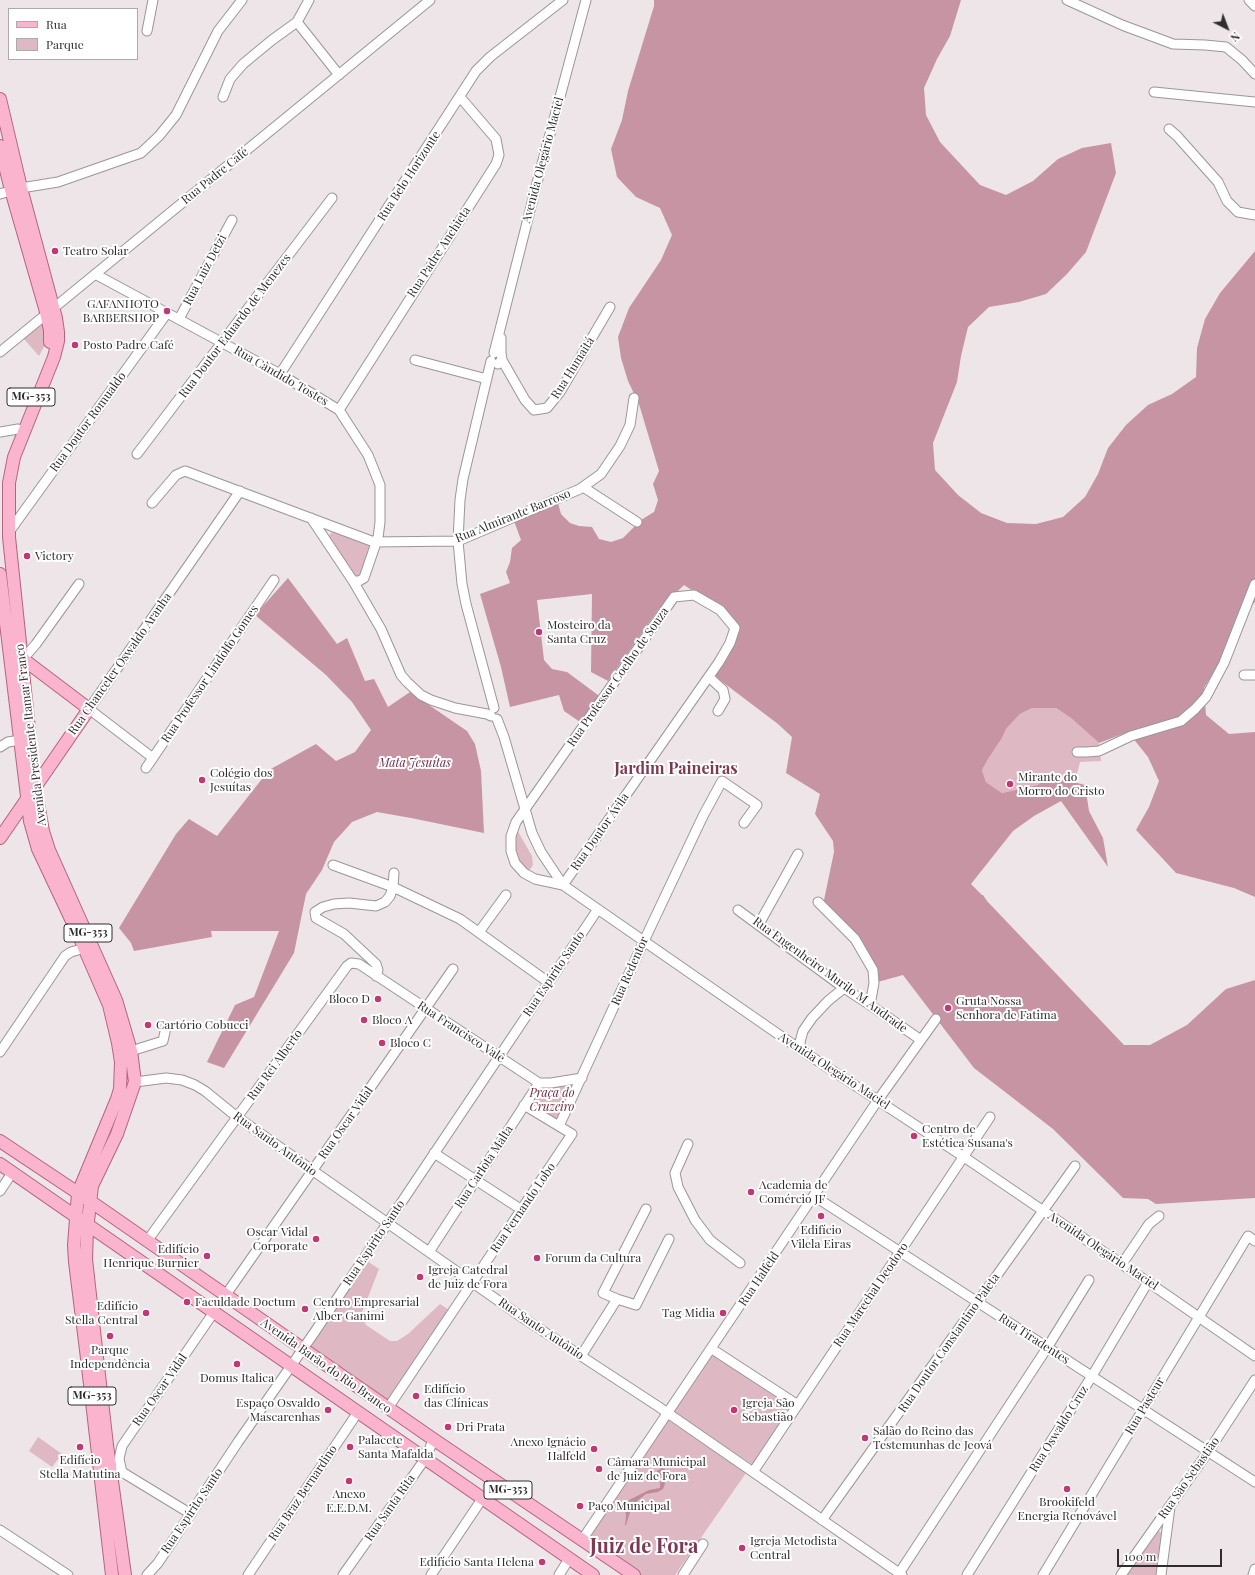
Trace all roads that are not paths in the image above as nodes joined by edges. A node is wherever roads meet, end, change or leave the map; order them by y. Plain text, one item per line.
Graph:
1 (153, 0) edge
2 (242, 0) edge
3 (309, 0) edge
4 (430, 0) edge
5 (563, 0) edge
6 (585, 0) edge
7 (1067, 0) edge
8 (1250, 0) edge
9 (1255, 6) edge
10 (298, 22) junction
11 (147, 31) dead end
12 (339, 74) junction
13 (1255, 74) edge
14 (1154, 92) dead end
15 (460, 97) junction
16 (223, 98) dead end
17 (0, 99) edge
18 (1255, 102) edge
19 (1168, 129) dead end
20 (0, 146) edge
21 (11, 191) edge
22 (332, 198) dead end
23 (1255, 216) edge
24 (232, 220) dead end
25 (95, 274) junction
26 (610, 307) dead end
27 (49, 311) junction
28 (167, 313) junction
29 (179, 319) junction
30 (222, 343) junction
31 (0, 352) edge
32 (497, 358) junction
33 (415, 360) dead end
34 (280, 374) junction
35 (488, 376) junction
36 (634, 398) dead end
37 (339, 410) junction
38 (18, 429) junction
39 (0, 432) edge
40 (137, 454) dead end
41 (0, 478) edge
42 (583, 487) junction
43 (240, 491) junction
44 (152, 503) dead end
45 (311, 518) junction
46 (637, 522) dead end
47 (334, 528) junction
48 (9, 532) junction
49 (325, 539) junction
50 (458, 541) junction
51 (375, 543) junction
52 (0, 574) edge
53 (274, 580) dead end
54 (353, 581) junction
55 (79, 584) dead end
56 (1255, 584) edge
57 (20, 642) junction
58 (36, 644) junction
59 (4, 646) edge
60 (23, 660) junction
61 (719, 662) joint
62 (1255, 674) edge
63 (1244, 675) dead end
64 (709, 677) junction
65 (89, 709) junction
66 (718, 711) dead end
67 (494, 715) junction
68 (20, 740) junction
69 (0, 747) edge
70 (1077, 752) dead end
71 (153, 758) junction
72 (146, 768) dead end
73 (35, 787) junction
74 (27, 799) junction
75 (526, 809) junction
76 (744, 823) dead end
77 (0, 838) edge
78 (798, 854) dead end
79 (333, 865) dead end
80 (394, 873) dead end
81 (563, 885) junction
82 (393, 887) junction
83 (506, 895) dead end
84 (818, 902) dead end
85 (598, 909) junction
86 (738, 910) dead end
87 (758, 924) junction
88 (479, 932) junction
89 (644, 941) junction
90 (85, 948) junction
91 (347, 966) joint
92 (453, 970) dead end
93 (376, 976) junction
94 (548, 982) junction
95 (844, 988) junction
96 (870, 1004) junction
97 (425, 1009) junction
98 (936, 1019) dead end
99 (114, 1025) junction
100 (166, 1027) dead end
101 (921, 1040) junction
102 (131, 1050) junction
103 (801, 1050) junction
104 (0, 1052) edge
105 (499, 1056) junction
106 (582, 1078) junction
107 (135, 1082) junction
108 (539, 1083) junction
109 (878, 1100) junction
110 (524, 1105) junction
111 (237, 1117) junction
112 (990, 1117) dead end
113 (559, 1126) junction
114 (0, 1141) edge
115 (688, 1144) dead end
116 (434, 1153) junction
117 (964, 1157) junction
118 (0, 1164) edge
119 (1075, 1166) dead end
120 (312, 1170) junction
121 (12, 1173) junction
122 (475, 1180) junction
123 (0, 1191) edge
124 (78, 1193) junction
125 (814, 1196) junction
126 (90, 1201) junction
127 (646, 1209) dead end
128 (522, 1210) junction
129 (1042, 1211) junction
130 (76, 1216) junction
131 (1159, 1216) dead end
132 (388, 1223) junction
133 (87, 1224) junction
134 (98, 1231) junction
135 (669, 1239) dead end
136 (1252, 1239) edge
137 (147, 1241) junction
138 (86, 1242) junction
139 (429, 1252) junction
140 (900, 1252) junction
141 (740, 1263) dead end
142 (1122, 1264) junction
143 (1089, 1280) dead end
144 (1148, 1282) junction
145 (473, 1283) junction
146 (225, 1296) junction
147 (617, 1299) junction
148 (977, 1302) junction
149 (214, 1312) junction
150 (1199, 1317) junction
151 (1047, 1348) junction
152 (712, 1349) junction
153 (303, 1350) junction
154 (580, 1356) junction
155 (1255, 1356) edge
156 (291, 1366) junction
157 (1092, 1376) junction
158 (1255, 1380) edge
159 (798, 1405) junction
160 (388, 1408) junction
161 (1143, 1410) junction
162 (358, 1412) junction
163 (668, 1414) junction
164 (433, 1439) junction
165 (107, 1445) junction
166 (122, 1446) junction
167 (1208, 1452) junction
168 (425, 1459) junction
169 (753, 1472) junction
170 (116, 1474) junction
171 (1255, 1482) edge
172 (482, 1498) junction
173 (1170, 1505) junction
174 (191, 1514) junction
175 (822, 1520) junction
176 (0, 1530) edge
177 (582, 1540) junction
178 (704, 1544) dead end
179 (569, 1559) junction
180 (1255, 1569) edge
181 (900, 1574) edge
182 (68, 1575) edge
183 (112, 1575) edge
184 (126, 1575) edge
185 (147, 1575) edge
186 (248, 1575) edge
187 (343, 1575) edge
188 (431, 1575) edge
189 (559, 1575) edge
190 (593, 1575) edge
191 (634, 1575) edge
192 (683, 1575) edge
193 (967, 1575) edge
194 (1043, 1575) edge
195 (1121, 1575) edge
196 (1161, 1575) edge
197 (1253, 1575) edge

1 - 11 street
2 - 21 street
3 - 10 street
4 - 12 street, Rua Padre Café
5 - 15 street, Rua Belo Horizonte
6 - 32 street, Avenida Olegário Maciel
7 - 13 street
8 - 9 street
10 - 12 street
10 - 16 street
12 - 25 street, Rua Padre Café
14 - 18 street
15 - 34 street, Rua Belo Horizonte
15 - 37 street, Rua Padre Anchieta
17 - 21 main road, Avenida Presidente Itamar Franco / MG-353
19 - 23 street
20 - 21 main road, Avenida Presidente Itamar Franco / MG-353
21 - 27 main road, Avenida Presidente Itamar Franco / MG-353
21 - 27 main road, Avenida Presidente Itamar Franco / MG-353
22 - 30 street, Rua Doutor Eduardo de Menezes
24 - 29 street, Rua Luiz Detzi
25 - 27 street, Rua Padre Café
25 - 28 street, Rua Cândido Tostes
26 - 32 street, Rua Humaitá
27 - 31 street, Rua Padre Café
27 - 38 main road, Avenida Presidente Itamar Franco / MG-353
27 - 48 main road, Avenida Presidente Itamar Franco / MG-353
28 - 29 street, Rua Cândido Tostes
28 - 48 street, Rua Doutor Romualdo
29 - 30 street, Rua Cândido Tostes
30 - 34 street, Rua Cândido Tostes
30 - 40 street, Rua Doutor Eduardo de Menezes
32 - 35 street, Avenida Olegário Maciel
33 - 35 street
34 - 37 street, Rua Cândido Tostes
35 - 50 street, Avenida Olegário Maciel
36 - 42 street, Rua Almirante Barroso
37 - 51 street, Rua Cândido Tostes
38 - 39 street
38 - 41 main road, Avenida Presidente Itamar Franco / MG-353
42 - 46 street
42 - 50 street, Rua Almirante Barroso
43 - 44 street, Rua Almirante Barroso
43 - 45 street, Rua Almirante Barroso
43 - 65 street, Rua Chanceler Oswaldo Aranha
45 - 47 street, Rua Almirante Barroso
45 - 49 street
47 - 49 street
47 - 51 street, Rua Almirante Barroso
48 - 57 main road, Avenida Presidente Itamar Franco / MG-353
49 - 54 street
50 - 51 street, Rua Almirante Barroso
50 - 67 street, Avenida Olegário Maciel
51 - 54 street, Rua Cândido Tostes
52 - 59 main road, Avenida Presidente Itamar Franco / MG-353
53 - 71 street, Rua Professor Lindolfo Gomes
54 - 67 street
55 - 58 street
56 - 70 street
57 - 58 street
57 - 59 main road
57 - 60 main road, Avenida Presidente Itamar Franco / MG-353
58 - 60 street
59 - 60 main road
59 - 68 main road, Avenida Presidente Itamar Franco / MG-353
60 - 65 main road
60 - 73 main road, Avenida Presidente Itamar Franco / MG-353
61 - 64 street, Rua Doutor Ávila
61 - 75 street, Rua Professor Coelho de Souza
62 - 63 street
64 - 66 street
64 - 81 street, Rua Doutor Ávila
65 - 71 street
65 - 73 main road, Rua Chanceler Oswaldo Aranha
67 - 75 street, Avenida Olegário Maciel
68 - 69 street
68 - 74 main road, Avenida Presidente Itamar Franco / MG-353
71 - 72 street, Rua Professor Lindolfo Gomes
73 - 74 main road, Rua Chanceler Oswaldo Aranha
73 - 102 main road, Avenida Presidente Itamar Franco / MG-353
74 - 77 main road, Rua Chanceler Oswaldo Aranha
74 - 90 main road, Avenida Presidente Itamar Franco / MG-353
75 - 81 street, Avenida Olegário Maciel
75 - 81 street
76 - 89 street, Rua Redentor
78 - 87 street
79 - 82 street
80 - 82 street
81 - 85 street, Avenida Olegário Maciel
82 - 88 street
82 - 93 street
83 - 88 street
84 - 96 street
85 - 89 street, Avenida Olegário Maciel
85 - 94 street, Rua Espírito Santo
86 - 87 street, Rua Engenheiro Murilo M Andrade
87 - 95 street, Rua Engenheiro Murilo M Andrade
88 - 94 street
89 - 103 street, Avenida Olegário Maciel
89 - 106 street, Rua Redentor
90 - 99 main road, Avenida Presidente Itamar Franco / MG-353
90 - 104 street
91 - 93 street, Rua Francisco Valê
91 - 111 street, Rua Rei Alberto
92 - 97 street, Rua Oscar Vidal
93 - 97 street, Rua Francisco Valê
94 - 105 street, Rua Espírito Santo
95 - 96 street, Rua Engenheiro Murilo M Andrade
95 - 103 street
96 - 101 street, Rua Engenheiro Murilo M Andrade
97 - 105 street, Rua Francisco Valê
97 - 120 street, Rua Oscar Vidal
98 - 101 street, Rua Halfeld
99 - 107 main road
99 - 124 main road, Avenida Presidente Itamar Franco / MG-353
100 - 102 street
101 - 109 street, Rua Halfeld
102 - 107 main road, Avenida Presidente Itamar Franco / MG-353
103 - 109 street, Avenida Olegário Maciel
105 - 108 street, Rua Francisco Valê
105 - 116 street, Rua Espírito Santo
106 - 108 street
106 - 113 street, Rua Redentor
107 - 111 street, Rua Santo Antônio
107 - 126 main road, Avenida Presidente Itamar Franco / MG-353
108 - 110 street, Rua Carlota Malta
109 - 117 street, Avenida Olegário Maciel
109 - 125 street, Rua Halfeld
110 - 113 street, Rua Fernando Lobo
110 - 122 street, Rua Carlota Malta
111 - 120 street, Rua Santo Antônio
111 - 137 street, Rua Rei Alberto
112 - 117 street, Rua Marechal Deodoro
113 - 128 street, Rua Fernando Lobo
114 - 124 main road, Avenida Barão do Rio Branco
115 - 141 street
116 - 122 street
116 - 132 street, Rua Espírito Santo
117 - 129 street, Avenida Olegário Maciel
117 - 140 street, Rua Marechal Deodoro
118 - 121 main road, Avenida Barão do Rio Branco
119 - 129 street, Rua Doutor Constantino Paleta
120 - 132 street, Rua Santo Antônio
120 - 146 street, Rua Oscar Vidal
121 - 123 street
121 - 130 main road, Avenida Barão do Rio Branco
122 - 128 street
122 - 139 street, Rua Carlota Malta
124 - 126 main road, Avenida Barão do Rio Branco
124 - 130 main road, Avenida Presidente Itamar Franco / MG-353
125 - 140 street, Rua Tiradentes
125 - 152 street, Rua Halfeld
126 - 133 main road, Avenida Presidente Itamar Franco
126 - 137 main road, Avenida Barão do Rio Branco / MG-353
127 - 147 street
128 - 145 street, Rua Fernando Lobo
129 - 142 street, Avenida Olegário Maciel
129 - 148 street, Rua Doutor Constantino Paleta
130 - 133 main road, Avenida Barão do Rio Branco
130 - 183 main road, Avenida Presidente Itamar Franco / MG-353
131 - 142 street
132 - 139 street, Rua Santo Antônio
132 - 153 street, Rua Espírito Santo
133 - 134 main road, Avenida Barão do Rio Branco
133 - 138 main road, Avenida Presidente Itamar Franco
134 - 138 main road
134 - 149 main road, Avenida Barão do Rio Branco
135 - 147 street
136 - 150 street, Rua Pasteur
137 - 146 main road, Avenida Barão do Rio Branco / MG-353
138 - 165 main road, Avenida Presidente Itamar Franco
139 - 145 street, Rua Santo Antônio
140 - 148 street, Rua Tiradentes
140 - 159 street, Rua Marechal Deodoro
142 - 144 street, Avenida Olegário Maciel
143 - 151 street
144 - 150 street, Avenida Olegário Maciel
144 - 157 street, Rua Oswaldo Cruz
145 - 154 street, Rua Santo Antônio
145 - 160 street, Rua Fernando Lobo
146 - 153 main road, Avenida Barão do Rio Branco / MG-353
147 - 154 street
148 - 151 street, Rua Tiradentes
148 - 175 street, Rua Doutor Constantino Paleta
149 - 156 main road, Avenida Barão do Rio Branco
149 - 166 street, Rua Oscar Vidal
150 - 155 street, Avenida Olegário Maciel
150 - 161 street, Rua Pasteur
151 - 157 street, Rua Tiradentes
151 - 181 street
152 - 159 street
152 - 163 street, Rua Halfeld
153 - 156 street, Rua Espírito Santo
153 - 160 main road, Avenida Barão do Rio Branco / MG-353
154 - 163 street, Rua Santo Antônio
156 - 162 main road, Avenida Barão do Rio Branco
156 - 174 street, Rua Espírito Santo
157 - 161 street, Rua Tiradentes
157 - 193 street, Rua Oswaldo Cruz
158 - 167 street, Rua São Sebastião
159 - 169 street, Rua Marechal Deodoro
160 - 164 main road, Avenida Barão do Rio Branco / MG-353
161 - 167 street, Rua Tiradentes
161 - 194 street, Rua Pasteur
162 - 168 main road, Avenida Barão do Rio Branco
162 - 186 street, Rua Braz Bernardino
163 - 169 street, Rua Santo Antônio
163 - 177 street, Rua Halfeld
164 - 168 street, Rua Santa Rita
164 - 177 main road, Avenida Barão do Rio Branco / MG-353
165 - 166 street
165 - 170 main road, Avenida Presidente Itamar Franco
166 - 170 street
167 - 171 street, Rua Tiradentes
167 - 173 street, Rua São Sebastião
168 - 172 main road, Avenida Barão do Rio Branco
168 - 187 street, Rua Santa Rita
169 - 175 street, Rua Santo Antônio
170 - 174 street
170 - 184 main road, Avenida Presidente Itamar Franco
172 - 179 main road, Avenida Barão do Rio Branco
172 - 188 street
173 - 195 street, Rua São Sebastião
173 - 196 street
174 - 185 street, Rua Espírito Santo
175 - 181 street, Rua Santo Antônio
176 - 182 street
177 - 191 main road, Avenida Barão do Rio Branco / MG-353
178 - 192 street
179 - 189 street
179 - 190 main road, Avenida Barão do Rio Branco
180 - 197 street

